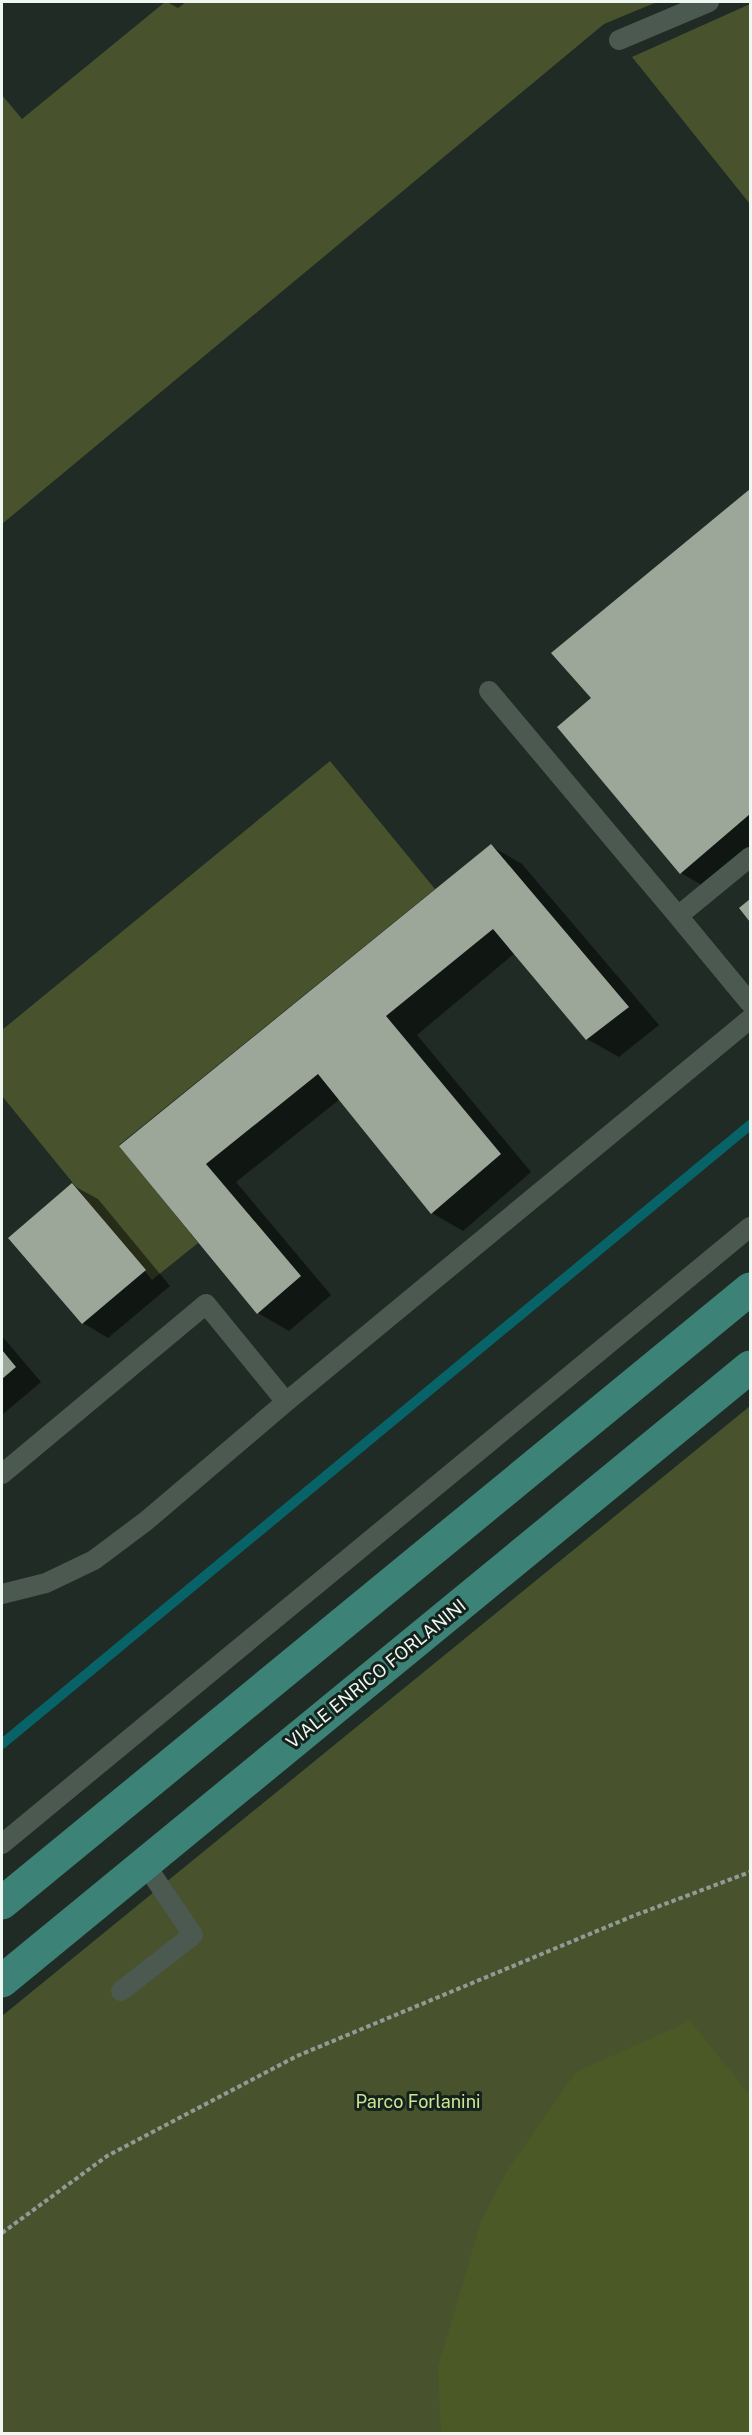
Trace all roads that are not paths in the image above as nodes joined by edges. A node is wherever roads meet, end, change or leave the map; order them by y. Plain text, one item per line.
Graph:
1 (709, 2) edge
2 (619, 40) dead end
3 (489, 691) dead end
4 (750, 857) edge
5 (678, 916) junction
6 (750, 1003) edge
7 (750, 1019) edge
8 (750, 1227) edge
9 (750, 1289) edge
10 (750, 1367) edge
11 (286, 1402) junction
12 (2, 1474) edge
13 (2, 1594) edge
14 (2, 1844) edge
15 (145, 1863) junction
16 (2, 1903) edge
17 (2, 1982) edge
18 (122, 1991) dead end

1 - 2 lane
3 - 5 lane
4 - 5 lane
5 - 6 lane
7 - 11 lane
8 - 14 lane
9 - 16 main road
10 - 15 main road, VIALE ENRICO FORLANINI
11 - 12 lane
11 - 13 lane
15 - 17 main road, VIALE ENRICO FORLANINI
15 - 18 lane

